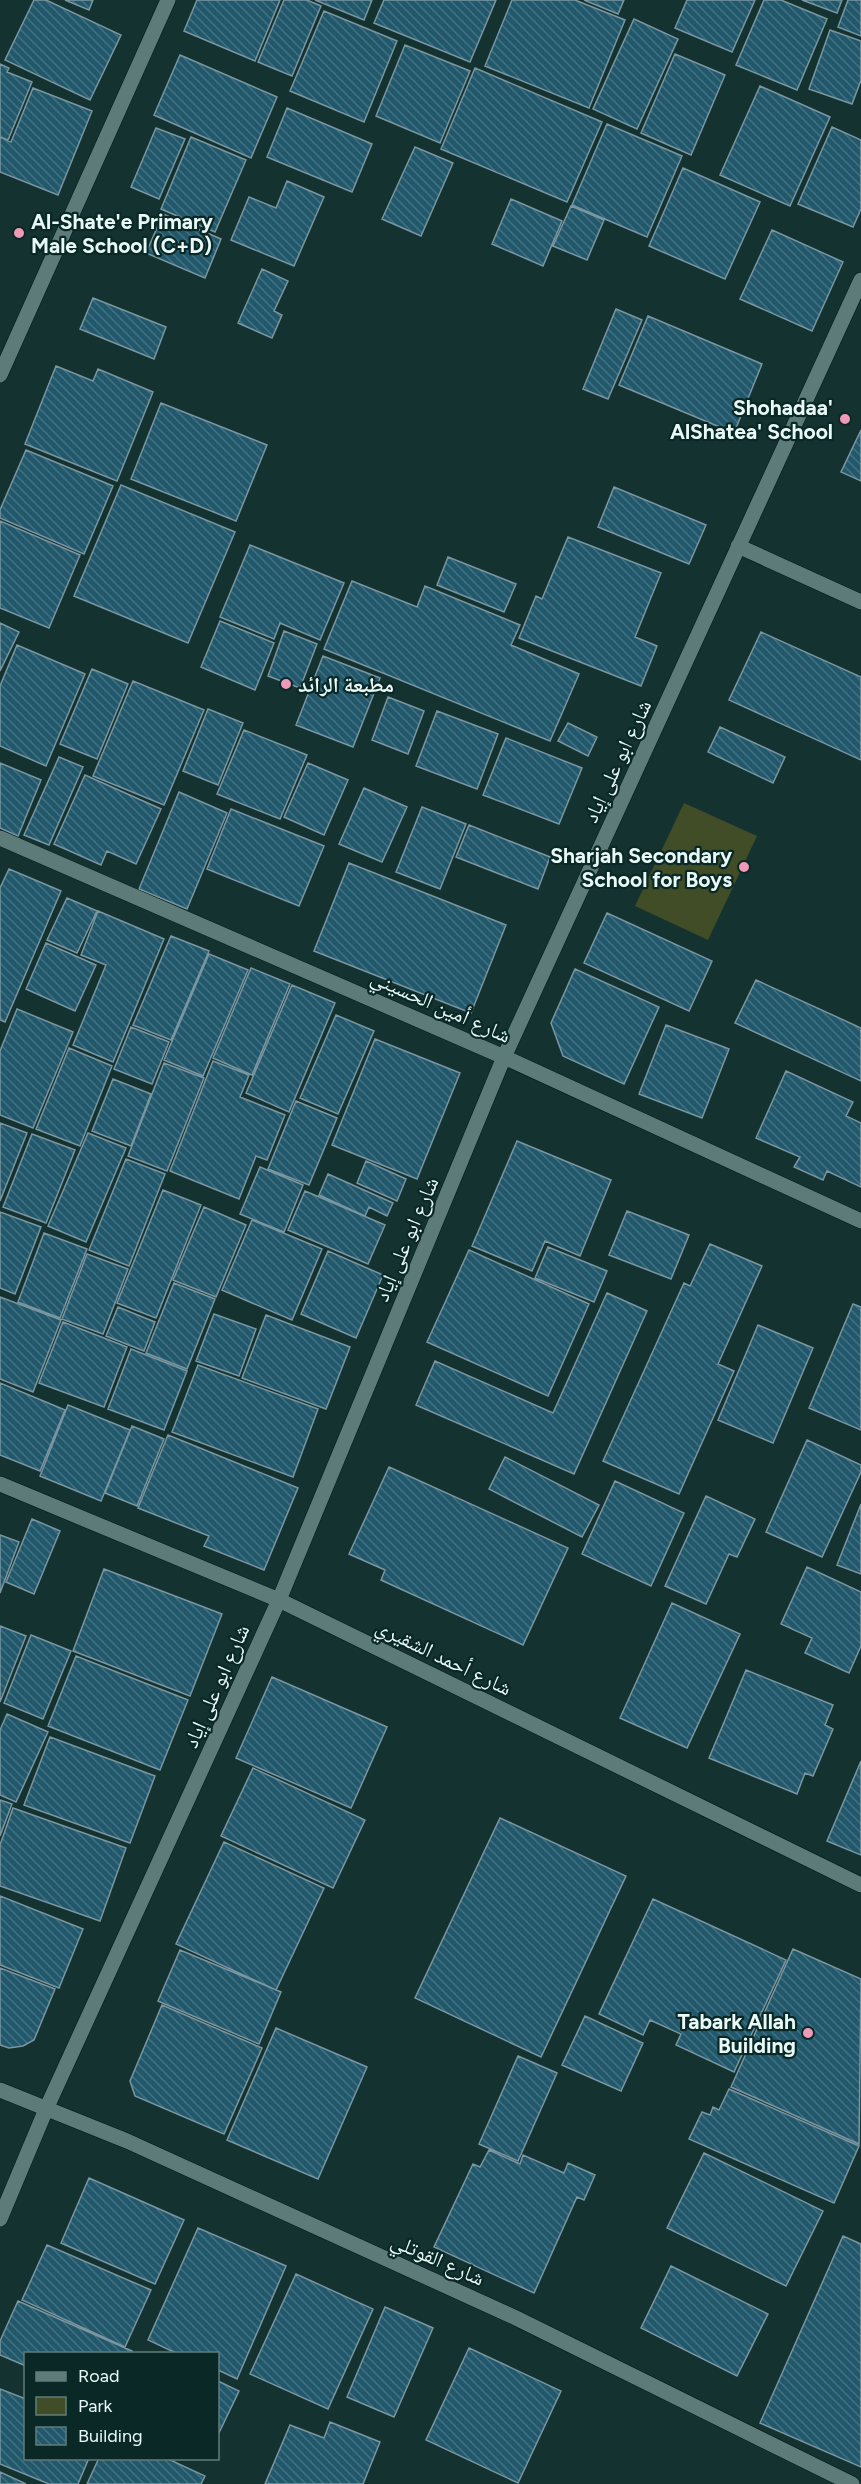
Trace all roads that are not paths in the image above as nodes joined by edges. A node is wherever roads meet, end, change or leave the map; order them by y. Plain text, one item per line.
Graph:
1 (168, 0) edge
2 (861, 280) edge
3 (0, 375) edge
4 (738, 546) junction
5 (861, 602) edge
6 (0, 838) edge
7 (504, 1057) junction
8 (861, 1221) edge
9 (0, 1484) edge
10 (279, 1600) junction
11 (861, 1885) edge
12 (0, 2090) edge
13 (48, 2107) junction
14 (0, 2219) edge
15 (852, 2484) edge

1 - 3 street
2 - 4 street, شارع ابو على إياد
4 - 5 street
4 - 7 street, شارع ابو على إياد
6 - 7 street, شارع أمين الحسيني
7 - 8 street, شارع أمين الحسيني
7 - 10 street, شارع ابو على إياد
9 - 10 street, شارع أحمد الشقيري
10 - 11 street, شارع أحمد الشقيري
10 - 13 street, شارع ابو على إياد
12 - 13 street, شارع القوتلي
13 - 14 street, شارع ابو على إياد
13 - 15 street, شارع القوتلي

